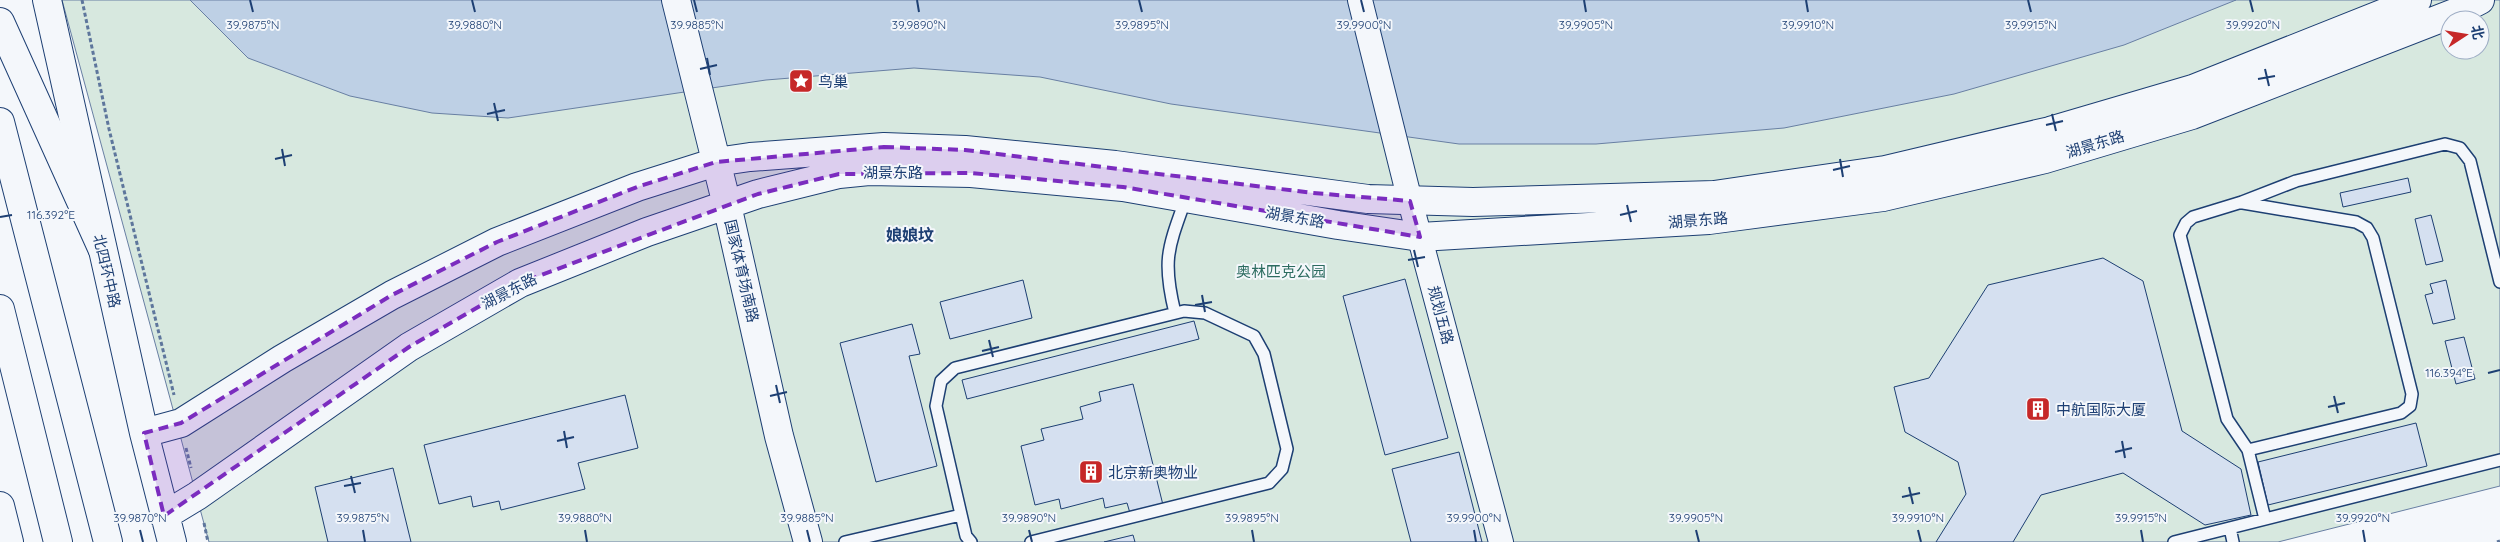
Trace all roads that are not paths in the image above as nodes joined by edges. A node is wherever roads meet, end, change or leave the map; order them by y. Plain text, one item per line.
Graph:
1 (46, 0) edge
2 (676, 0) edge
3 (1360, 0) edge
4 (2417, 0) edge
5 (2480, 0) edge
6 (0, 22) edge
7 (0, 122) edge
8 (716, 162) junction
9 (1186, 198) junction
10 (1410, 200) junction
11 (2242, 202) junction
12 (727, 205) junction
13 (1420, 237) junction
14 (102, 248) junction
15 (2500, 282) edge
16 (0, 310) edge
17 (1175, 313) junction
18 (144, 433) junction
19 (2248, 450) junction
20 (2500, 460) edge
21 (0, 506) edge
22 (961, 515) junction
23 (164, 516) junction
24 (2265, 519) junction
25 (2230, 528) junction
26 (9, 542) edge
27 (58, 542) edge
28 (108, 542) edge
29 (172, 542) edge
30 (808, 542) edge
31 (845, 542) edge
32 (971, 542) edge
33 (1031, 542) edge
34 (1501, 542) edge
35 (2174, 542) edge
36 (2233, 542) edge

1 - 14 main road, 北四环中路
2 - 8 main road, 国家体育场南路
3 - 10 street, 规划五路
4 - 10 main road, 湖景东路
5 - 13 main road, 湖景东路
6 - 14 main road
7 - 28 main road
8 - 10 main road, 湖景东路
8 - 12 main road, 国家体育场南路
8 - 18 main road, 湖景东路
9 - 12 main road, 湖景东路
9 - 13 main road, 湖景东路
9 - 17 lane
10 - 13 street, 规划五路
11 - 15 lane
11 - 19 lane
11 - 19 lane
12 - 23 main road, 湖景东路
12 - 30 main road, 国家体育场南路
13 - 34 street, 规划五路
14 - 18 main road, 北四环中路
16 - 27 main road
17 - 22 lane
17 - 33 lane
18 - 23 main road, 北四环中路
19 - 24 lane
20 - 24 lane
21 - 26 main road
22 - 31 lane
22 - 32 lane
23 - 29 main road, 北四环中路
24 - 25 lane
25 - 35 lane
25 - 36 lane

